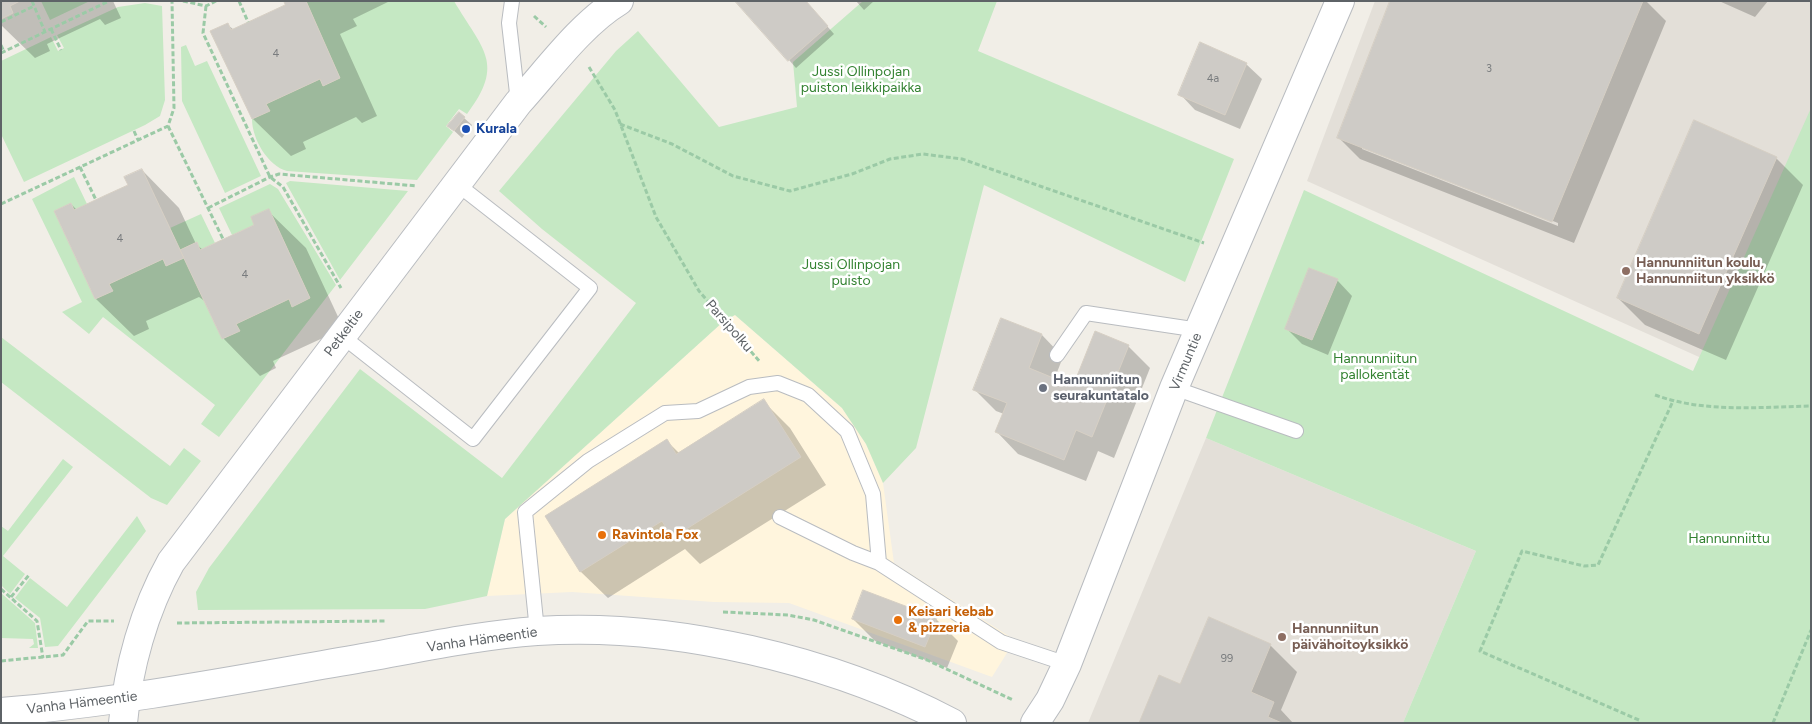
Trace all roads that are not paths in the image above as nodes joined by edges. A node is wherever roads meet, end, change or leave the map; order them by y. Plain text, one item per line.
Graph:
1 (512, 1) edge
2 (1340, 1) edge
3 (610, 4) edge
4 (518, 103) junction
5 (457, 184) junction
6 (1199, 330) junction
7 (342, 336) junction
8 (1056, 354) dead end
9 (1174, 388) junction
10 (1296, 431) dead end
11 (780, 518) dead end
12 (880, 563) junction
13 (537, 631) junction
14 (1068, 664) junction
15 (124, 711) edge
16 (1, 712) edge
17 (917, 714) edge
18 (952, 723) edge
19 (1035, 723) edge

1 - 4 lane
2 - 6 street, Virmuntie
3 - 4 street, Petkeltie
4 - 5 street, Petkeltie
5 - 7 street, Petkeltie
5 - 7 lane
6 - 8 lane
6 - 9 street, Virmuntie
7 - 15 street, Petkeltie
9 - 10 lane
9 - 14 street, Virmuntie
11 - 12 lane
12 - 13 lane
12 - 14 lane
13 - 15 street, Vanha Hämeentie
13 - 17 street, Vanha Hämeentie
14 - 19 street, Virmuntie
15 - 16 street, Vanha Hämeentie
17 - 18 street, Vanha Hämeentie

